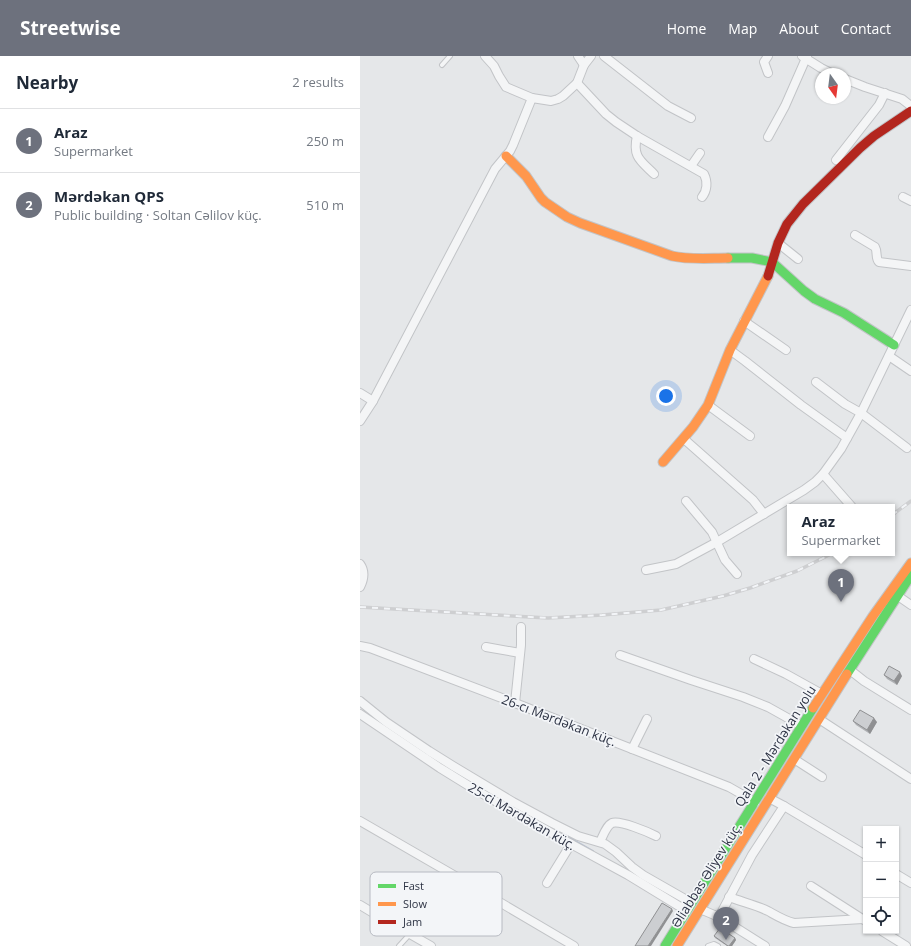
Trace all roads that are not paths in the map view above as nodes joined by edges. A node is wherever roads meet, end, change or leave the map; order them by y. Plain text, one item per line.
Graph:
1 (450, 56) edge
2 (485, 56) edge
3 (578, 56) edge
4 (591, 56) edge
5 (604, 56) edge
6 (768, 56) edge
7 (805, 57) edge
8 (442, 65) dead end
9 (584, 65) junction
10 (821, 68) edge
11 (768, 73) dead end
12 (851, 81) edge
13 (578, 82) junction
14 (885, 93) junction
15 (532, 98) junction
16 (911, 106) edge
17 (911, 112) edge
18 (691, 118) dead end
19 (636, 136) junction
20 (768, 137) dead end
21 (700, 153) dead end
22 (506, 156) junction
23 (836, 160) dead end
24 (691, 166) junction
25 (654, 174) dead end
26 (702, 197) dead end
27 (903, 197) dead end
28 (911, 201) edge
29 (855, 235) dead end
30 (778, 243) junction
31 (798, 259) dead end
32 (772, 262) junction
33 (911, 266) edge
34 (911, 310) edge
35 (744, 321) junction
36 (894, 344) junction
37 (730, 350) junction
38 (786, 350) dead end
39 (889, 356) junction
40 (911, 371) edge
41 (816, 382) dead end
42 (360, 393) edge
43 (373, 401) junction
44 (708, 405) junction
45 (861, 413) junction
46 (360, 421) edge
47 (750, 436) dead end
48 (847, 438) junction
49 (684, 439) junction
50 (907, 448) dead end
51 (663, 462) dead end
52 (823, 474) junction
53 (686, 501) dead end
54 (849, 504) edge
55 (764, 514) junction
56 (717, 542) junction
57 (911, 563) edge
58 (360, 564) edge
59 (646, 570) dead end
60 (737, 574) dead end
61 (910, 578) edge
62 (360, 587) edge
63 (898, 596) junction
64 (911, 605) edge
65 (521, 627) dead end
66 (360, 646) edge
67 (486, 647) dead end
68 (520, 653) junction
69 (620, 654) dead end
70 (754, 659) dead end
71 (850, 670) junction
72 (822, 694) junction
73 (360, 701) edge
74 (515, 703) junction
75 (911, 710) edge
76 (360, 714) edge
77 (647, 719) dead end
78 (819, 719) junction
79 (802, 726) junction
80 (632, 749) junction
81 (794, 759) junction
82 (822, 777) dead end
83 (911, 779) edge
84 (770, 798) junction
85 (755, 803) junction
86 (784, 806) junction
87 (763, 808) junction
88 (360, 821) edge
89 (656, 836) dead end
90 (600, 842) junction
91 (571, 844) junction
92 (863, 853) edge
93 (449, 872) edge
94 (899, 876) edge
95 (547, 883) dead end
96 (911, 883) edge
97 (811, 886) dead end
98 (729, 897) junction
99 (502, 903) edge
100 (692, 903) junction
101 (360, 905) edge
102 (700, 909) junction
103 (370, 911) edge
104 (687, 911) junction
105 (718, 917) junction
106 (863, 919) edge
107 (863, 920) edge
108 (887, 934) edge
109 (408, 936) edge
110 (414, 936) edge
111 (399, 946) edge
112 (431, 946) edge
113 (574, 946) edge
114 (665, 946) edge
115 (677, 946) edge
116 (708, 946) edge
117 (718, 946) edge
118 (765, 946) edge
119 (906, 946) edge

1 - 8 lane
2 - 15 street
3 - 9 street
4 - 9 street
5 - 18 street
6 - 11 street
7 - 10 street
7 - 20 street
9 - 13 street
12 - 14 street
13 - 15 street
13 - 19 street
14 - 16 street
14 - 23 street
15 - 22 street
17 - 30 main road
19 - 24 street
19 - 25 street
21 - 24 street
22 - 32 main road
22 - 43 street
24 - 26 street
27 - 28 street
29 - 33 street
30 - 31 street
30 - 32 main road
32 - 35 main road
32 - 36 main road
34 - 36 street
35 - 37 main road
35 - 38 street
36 - 39 street
37 - 44 main road
37 - 48 street
39 - 40 street
39 - 45 street
41 - 45 street
42 - 43 street
43 - 46 street
44 - 47 street
44 - 49 main road
45 - 48 street
45 - 50 street
48 - 52 street
49 - 51 main road
49 - 55 street
52 - 54 street
52 - 55 street
53 - 56 street
55 - 56 street
56 - 59 street
56 - 60 street
57 - 72 main road, Qala 2 - Mərdəkan yolu
58 - 62 street
61 - 63 main road, Əliabbas Əliyev küç.
63 - 64 street
63 - 71 main road, Əliabbas Əliyev küç.
65 - 68 street
66 - 74 street, 26-cı Mərdəkan küç.
67 - 68 street
68 - 74 street
69 - 79 street
70 - 72 street
71 - 75 street
71 - 78 main road, Əliabbas Əliyev küç.
72 - 79 main road, Qala 2 - Mərdəkan yolu
73 - 90 street
74 - 80 street, 26-cı Mərdəkan küç.
76 - 91 street, 25-ci Mərdəkan küç.
77 - 80 street
78 - 81 main road, Əliabbas Əliyev küç.
78 - 83 street
79 - 85 main road, Qala 2 - Mərdəkan yolu
80 - 85 street, 26-cı Mərdəkan küç.
81 - 82 street
81 - 84 main road, Əliabbas Əliyev küç.
84 - 86 street
84 - 87 main road, Əliabbas Əliyev küç.
85 - 87 main road
85 - 100 main road, Qala 2 - Mərdəkan yolu
86 - 92 street
86 - 98 street
87 - 102 main road, Əliabbas Əliyev küç.
88 - 93 street
89 - 90 street
90 - 100 street
91 - 95 street
91 - 104 street, 25-ci Mərdəkan küç.
94 - 96 street
97 - 106 street
98 - 105 street
98 - 107 street
99 - 113 street
100 - 104 main road, Qala 2 - Mərdəkan yolu
101 - 103 street
102 - 105 street
102 - 115 main road, Əliabbas Əliyev küç.
104 - 114 main road, Qala 2 - Mərdəkan yolu
105 - 118 street
108 - 119 street
109 - 111 lane
110 - 112 street
116 - 117 lane

